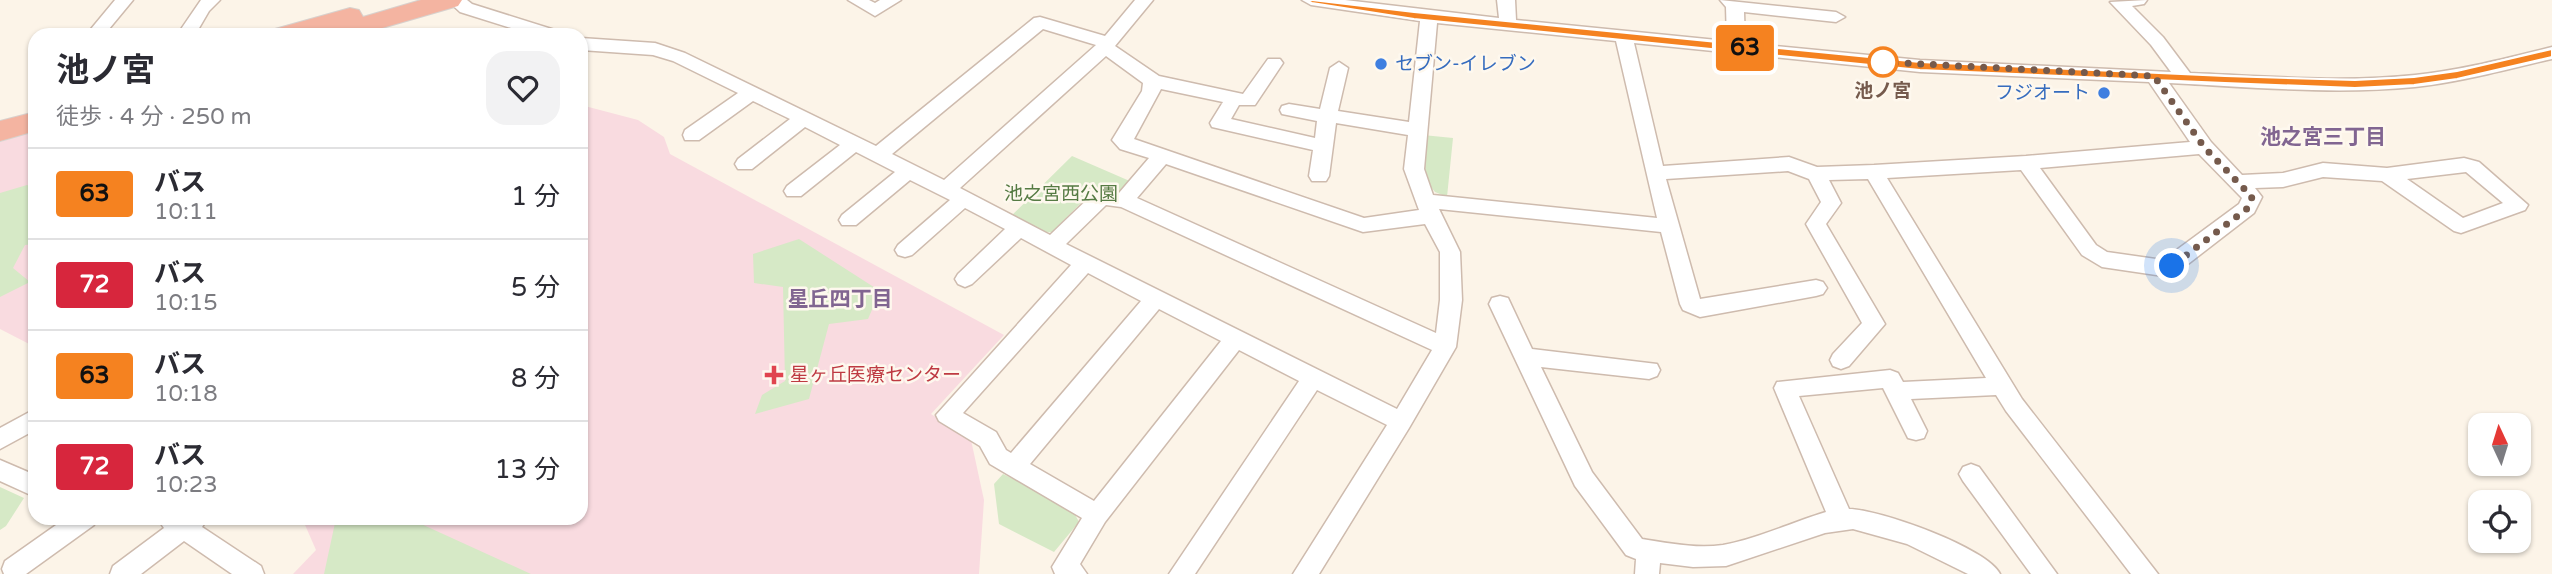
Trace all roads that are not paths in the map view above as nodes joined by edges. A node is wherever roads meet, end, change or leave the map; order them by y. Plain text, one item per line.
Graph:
1 (124, 0) edge
2 (211, 0) edge
3 (403, 0) edge
4 (449, 0) edge
5 (456, 0) edge
6 (857, 0) edge
7 (892, 0) edge
8 (1144, 0) edge
9 (1311, 0) edge
10 (1506, 0) edge
11 (2131, 0) edge
12 (1732, 3) edge
13 (1361, 4) edge
14 (1429, 17) junction
15 (1836, 18) dead end
16 (1508, 24) junction
17 (101, 28) edge
18 (190, 28) edge
19 (308, 28) edge
20 (353, 28) edge
21 (530, 28) edge
22 (1623, 35) junction
23 (588, 44) edge
24 (1106, 45) junction
25 (1736, 47) junction
26 (2552, 53) edge
27 (1274, 63) dead end
28 (1339, 68) dead end
29 (2154, 76) junction
30 (2185, 78) junction
31 (1153, 81) junction
32 (751, 93) junction
33 (1234, 98) junction
34 (1289, 110) dead end
35 (1327, 117) junction
36 (803, 118) junction
37 (1418, 130) junction
38 (692, 135) dead end
39 (854, 144) junction
40 (1323, 146) junction
41 (2204, 147) junction
42 (877, 156) junction
43 (1161, 157) junction
44 (2026, 163) junction
45 (744, 164) dead end
46 (908, 171) junction
47 (1874, 172) junction
48 (1655, 173) junction
49 (1816, 174) junction
50 (2387, 175) junction
51 (1319, 176) dead end
52 (2238, 182) junction
53 (794, 191) dead end
54 (955, 194) junction
55 (1124, 200) junction
56 (1428, 209) junction
57 (849, 220) dead end
58 (1669, 226) junction
59 (1019, 228) junction
60 (1053, 245) junction
61 (905, 250) dead end
62 (1085, 263) junction
63 (965, 279) dead end
64 (1816, 288) dead end
65 (1156, 298) junction
66 (1500, 304) dead end
67 (1235, 339) junction
68 (1444, 347) junction
69 (1525, 357) junction
70 (1841, 360) dead end
71 (1648, 370) dead end
72 (1313, 378) junction
73 (2002, 386) junction
74 (1895, 391) junction
75 (28, 422) edge
76 (1401, 422) junction
77 (1916, 431) dead end
78 (0, 440) edge
79 (1015, 465) junction
80 (1971, 474) dead end
81 (1097, 515) junction
82 (1841, 519) junction
83 (75, 525) edge
84 (178, 525) edge
85 (188, 525) edge
86 (1648, 562) edge
87 (14, 569) dead end
88 (1062, 572) edge
89 (122, 574) edge
90 (252, 574) edge
91 (1181, 574) edge
92 (1305, 574) edge
93 (1988, 574) edge
94 (2045, 574) edge
95 (2146, 574) edge

1 - 17 street
2 - 18 street
3 - 19 highway
4 - 20 highway
5 - 21 street
6 - 7 street
8 - 24 street
9 - 13 street
10 - 16 street
11 - 30 street
12 - 15 street
12 - 25 street
13 - 14 street
14 - 16 street
14 - 37 street
16 - 22 street
22 - 25 street
22 - 48 street
23 - 32 street
24 - 31 street
24 - 42 street
24 - 54 street
25 - 29 street
26 - 30 street
27 - 33 street
28 - 35 street
29 - 30 street
29 - 41 street
31 - 33 street
31 - 43 street
32 - 36 street
32 - 38 street
33 - 40 street
34 - 35 street
35 - 37 street
35 - 40 street
36 - 39 street
36 - 45 street
37 - 56 street
39 - 42 street
39 - 53 street
40 - 51 street
41 - 44 street
41 - 52 street
42 - 46 street
43 - 55 street
43 - 56 street
44 - 47 street
44 - 52 street
46 - 54 street
46 - 57 street
47 - 49 street
47 - 73 street
48 - 49 street
48 - 58 street
49 - 70 street
50 - 50 street
50 - 52 street
54 - 59 street
54 - 61 street
55 - 60 street
55 - 68 street
56 - 58 street
56 - 68 street
58 - 64 street
59 - 60 street
59 - 63 street
60 - 62 street
62 - 65 street
62 - 79 street
65 - 67 street
65 - 79 street
66 - 69 street
67 - 72 street
67 - 81 street
68 - 76 street
69 - 71 street
69 - 86 street
72 - 76 street
72 - 91 street
73 - 74 street
73 - 95 street
74 - 77 street
74 - 82 street
75 - 78 street
76 - 92 street
79 - 81 street
80 - 94 street
81 - 88 street
82 - 86 street
82 - 93 street
83 - 87 street
84 - 89 street
85 - 90 street

